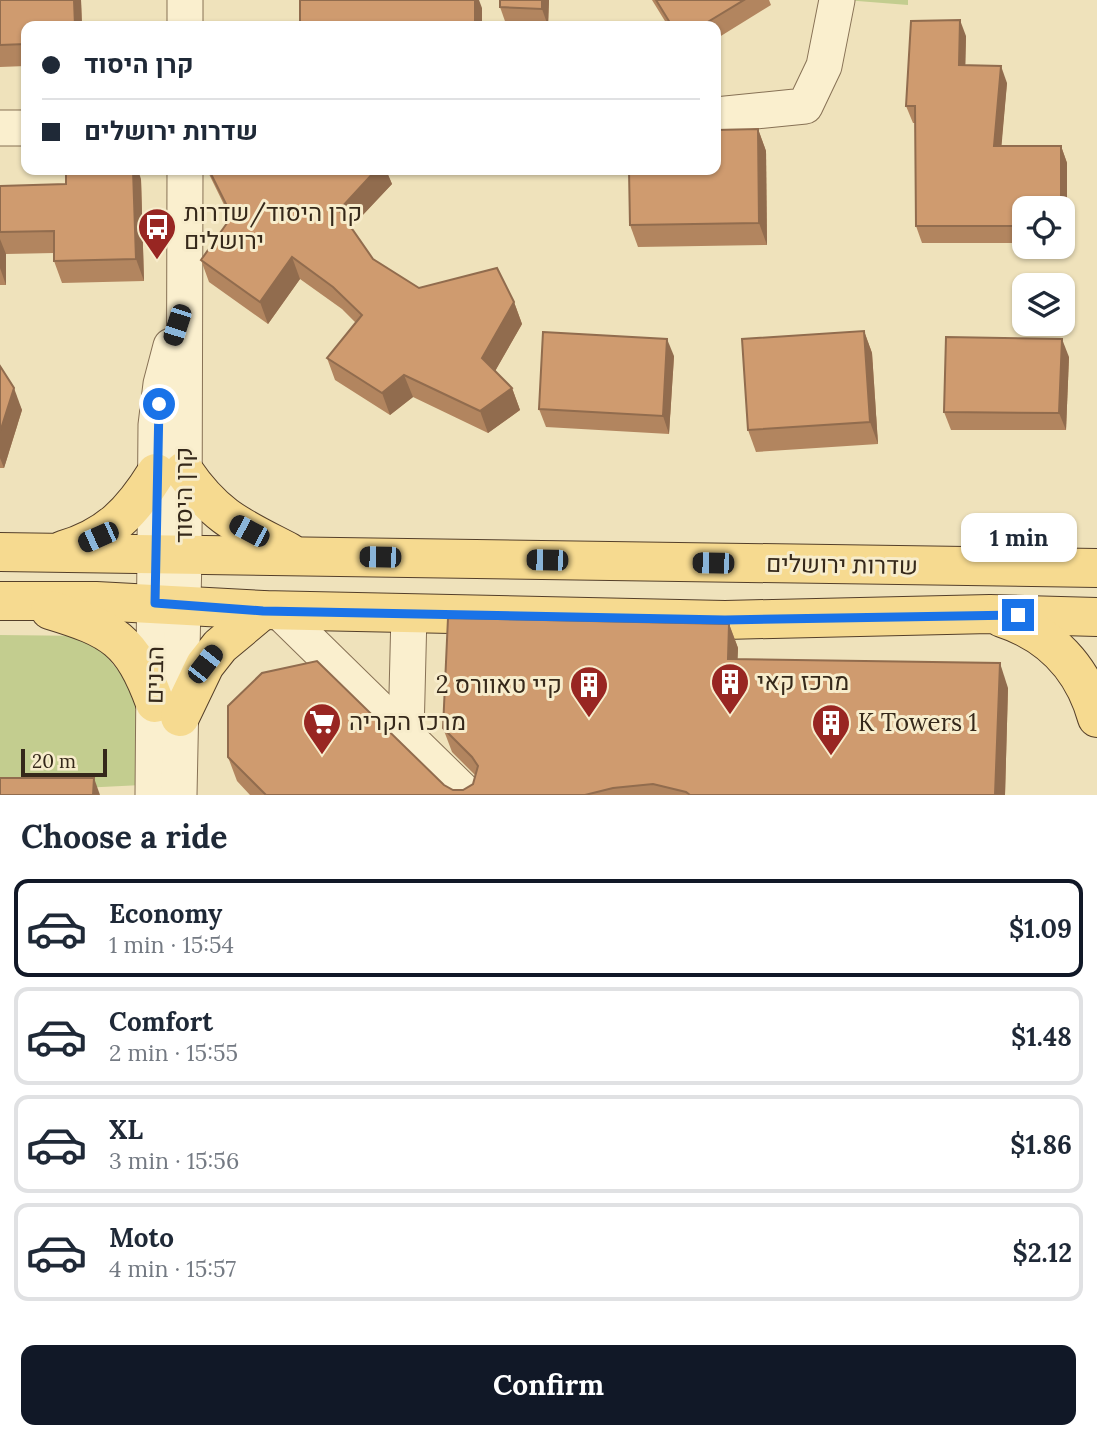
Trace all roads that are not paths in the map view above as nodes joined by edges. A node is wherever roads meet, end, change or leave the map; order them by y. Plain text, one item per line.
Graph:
1 (185, 0) edge
2 (837, 0) edge
3 (185, 21) edge
4 (721, 115) edge
5 (0, 128) edge
6 (21, 128) edge
7 (185, 175) edge
8 (170, 472) junction
9 (0, 552) edge
10 (169, 554) junction
11 (44, 555) junction
12 (297, 556) junction
13 (1097, 568) edge
14 (11, 601) edge
15 (168, 603) junction
16 (271, 611) junction
17 (409, 613) junction
18 (990, 614) junction
19 (1097, 617) edge
20 (167, 710) junction
21 (1097, 718) edge
22 (406, 735) junction
23 (153, 795) edge
24 (179, 795) edge
25 (467, 795) edge

1 - 3 street
2 - 4 street
5 - 6 street
7 - 8 street, קרן היסוד
8 - 10 street, קרן היסוד
8 - 11 main road
8 - 12 main road
9 - 11 main road, שדרות ירושלים
10 - 11 main road, שדרות ירושלים
10 - 12 main road, שדרות ירושלים
10 - 15 street, קרן היסוד
12 - 13 main road, שדרות ירושלים
14 - 15 main road, שדרות ירושלים
14 - 20 main road
15 - 16 main road, שדרות ירושלים
15 - 20 street, הבנים
16 - 17 main road, שדרות ירושלים
16 - 20 main road
16 - 22 street
17 - 18 main road, שדרות ירושלים
17 - 22 street
18 - 19 main road, שדרות ירושלים
18 - 21 main road
20 - 23 street, הבנים
20 - 24 street, הבנים
22 - 25 street

